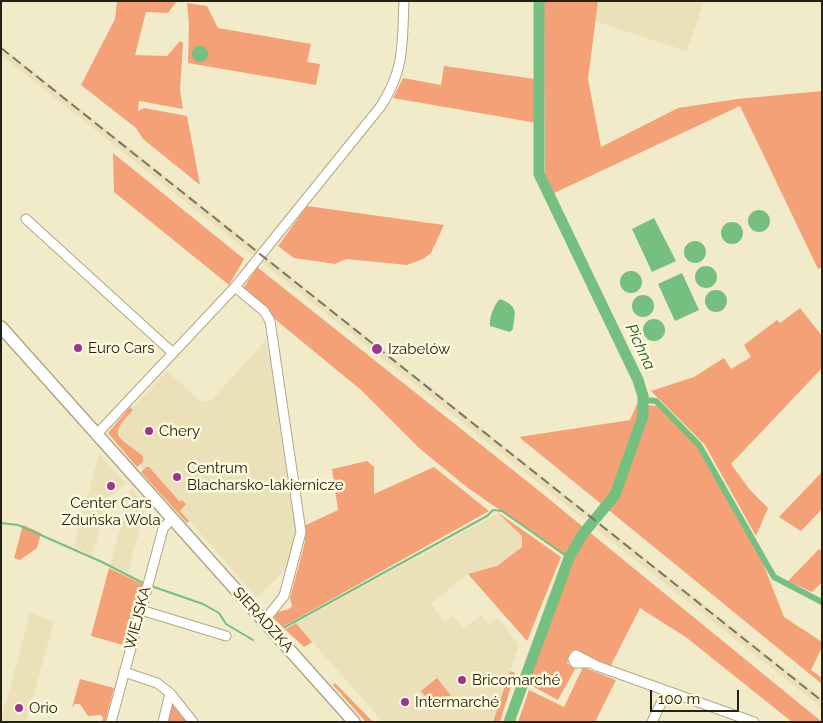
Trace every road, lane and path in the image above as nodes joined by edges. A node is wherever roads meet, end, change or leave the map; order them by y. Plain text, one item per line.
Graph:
1 (404, 1) edge
2 (26, 219) dead end
3 (235, 288) junction
4 (1, 327) edge
5 (173, 353) junction
6 (97, 434) junction
7 (172, 518) junction
8 (141, 610) junction
9 (264, 621) junction
10 (226, 636) dead end
11 (589, 662) dead end
12 (124, 672) junction
13 (667, 690) junction
14 (170, 693) junction
15 (111, 722) edge
16 (163, 722) edge
17 (193, 722) edge
18 (354, 722) edge
19 (652, 722) edge
20 (754, 722) edge

1 - 3 street
2 - 5 street
3 - 5 street
3 - 9 street
4 - 6 main road, SIERADZKA
5 - 6 street
6 - 7 main road, SIERADZKA
7 - 8 street, WIEJSKA
7 - 9 main road, SIERADZKA
8 - 10 street
8 - 12 street, WIEJSKA
9 - 18 main road, SIERADZKA
11 - 13 street
12 - 14 street
12 - 15 street, WIEJSKA
13 - 19 street
13 - 20 street
14 - 16 street
14 - 17 street

